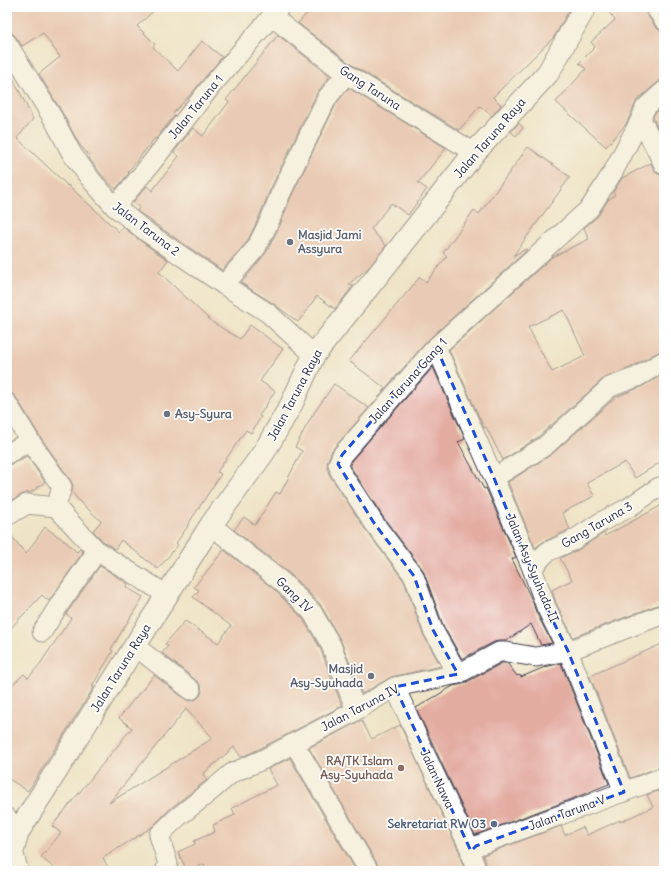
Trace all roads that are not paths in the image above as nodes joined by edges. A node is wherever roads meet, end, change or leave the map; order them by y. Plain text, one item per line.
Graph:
1 (585, 7) edge
2 (655, 7) edge
3 (275, 12) edge
4 (664, 20) edge
5 (7, 43) edge
6 (346, 74) junction
7 (664, 91) edge
8 (641, 120) junction
9 (475, 152) junction
10 (664, 165) edge
11 (115, 208) junction
12 (224, 286) junction
13 (436, 347) junction
14 (314, 354) junction
15 (664, 361) edge
16 (7, 403) edge
17 (30, 441) junction
18 (7, 454) edge
19 (494, 478) junction
20 (664, 487) edge
21 (56, 506) junction
22 (7, 516) edge
23 (211, 524) junction
24 (97, 551) junction
25 (532, 568) junction
26 (167, 595) junction
27 (664, 614) edge
28 (42, 632) dead end
29 (135, 646) junction
30 (568, 651) junction
31 (458, 674) junction
32 (395, 687) junction
33 (191, 690) dead end
34 (356, 710) junction
35 (294, 743) junction
36 (664, 777) edge
37 (624, 792) junction
38 (12, 825) edge
39 (471, 851) junction
40 (17, 871) edge
41 (165, 871) edge
42 (369, 871) edge
43 (477, 871) edge

1 - 9 street, Jalan Taruna Raya
2 - 4 street
3 - 6 street, Gang Taruna
3 - 11 street, Jalan Taruna 1
5 - 11 street, Jalan Taruna 2
6 - 9 street, Gang Taruna
6 - 12 street
7 - 8 street, Jalan Taruna Gang 1
8 - 10 street
8 - 13 street, Jalan Taruna Gang 1
9 - 14 street, Jalan Taruna Raya
11 - 12 street, Jalan Taruna 2
12 - 14 street, Jalan Taruna 2
13 - 19 street, Jalan Asy Syuhada II
13 - 31 street, Jalan Taruna Gang 1
14 - 23 street, Jalan Taruna Raya
15 - 19 street
16 - 17 street
17 - 18 street
17 - 21 street
19 - 25 street, Jalan Asy Syuhada II
20 - 25 street, Gang Taruna 3
21 - 22 street
21 - 24 street
23 - 26 street, Jalan Taruna Raya
23 - 34 street, Gang IV
24 - 26 street
24 - 28 street
25 - 30 street, Jalan Asy Syuhada II
26 - 29 street, Jalan Taruna Raya
27 - 30 street, Jalan Taruna IV
29 - 33 street
29 - 38 street, Jalan Taruna Raya
30 - 31 street, Jalan Taruna IV
30 - 37 street, Jalan Asy Syuhada II
31 - 32 street, Jalan Taruna IV
32 - 34 street, Jalan Taruna IV
32 - 39 street, Jalan Nawa
34 - 35 street, Jalan Taruna IV
35 - 41 street, Jalan Taruna IV
35 - 42 street
36 - 37 street, Jalan Taruna V
37 - 39 street, Jalan Taruna V
38 - 40 street, Jalan Taruna Raya
39 - 43 street, Jalan Nawa

